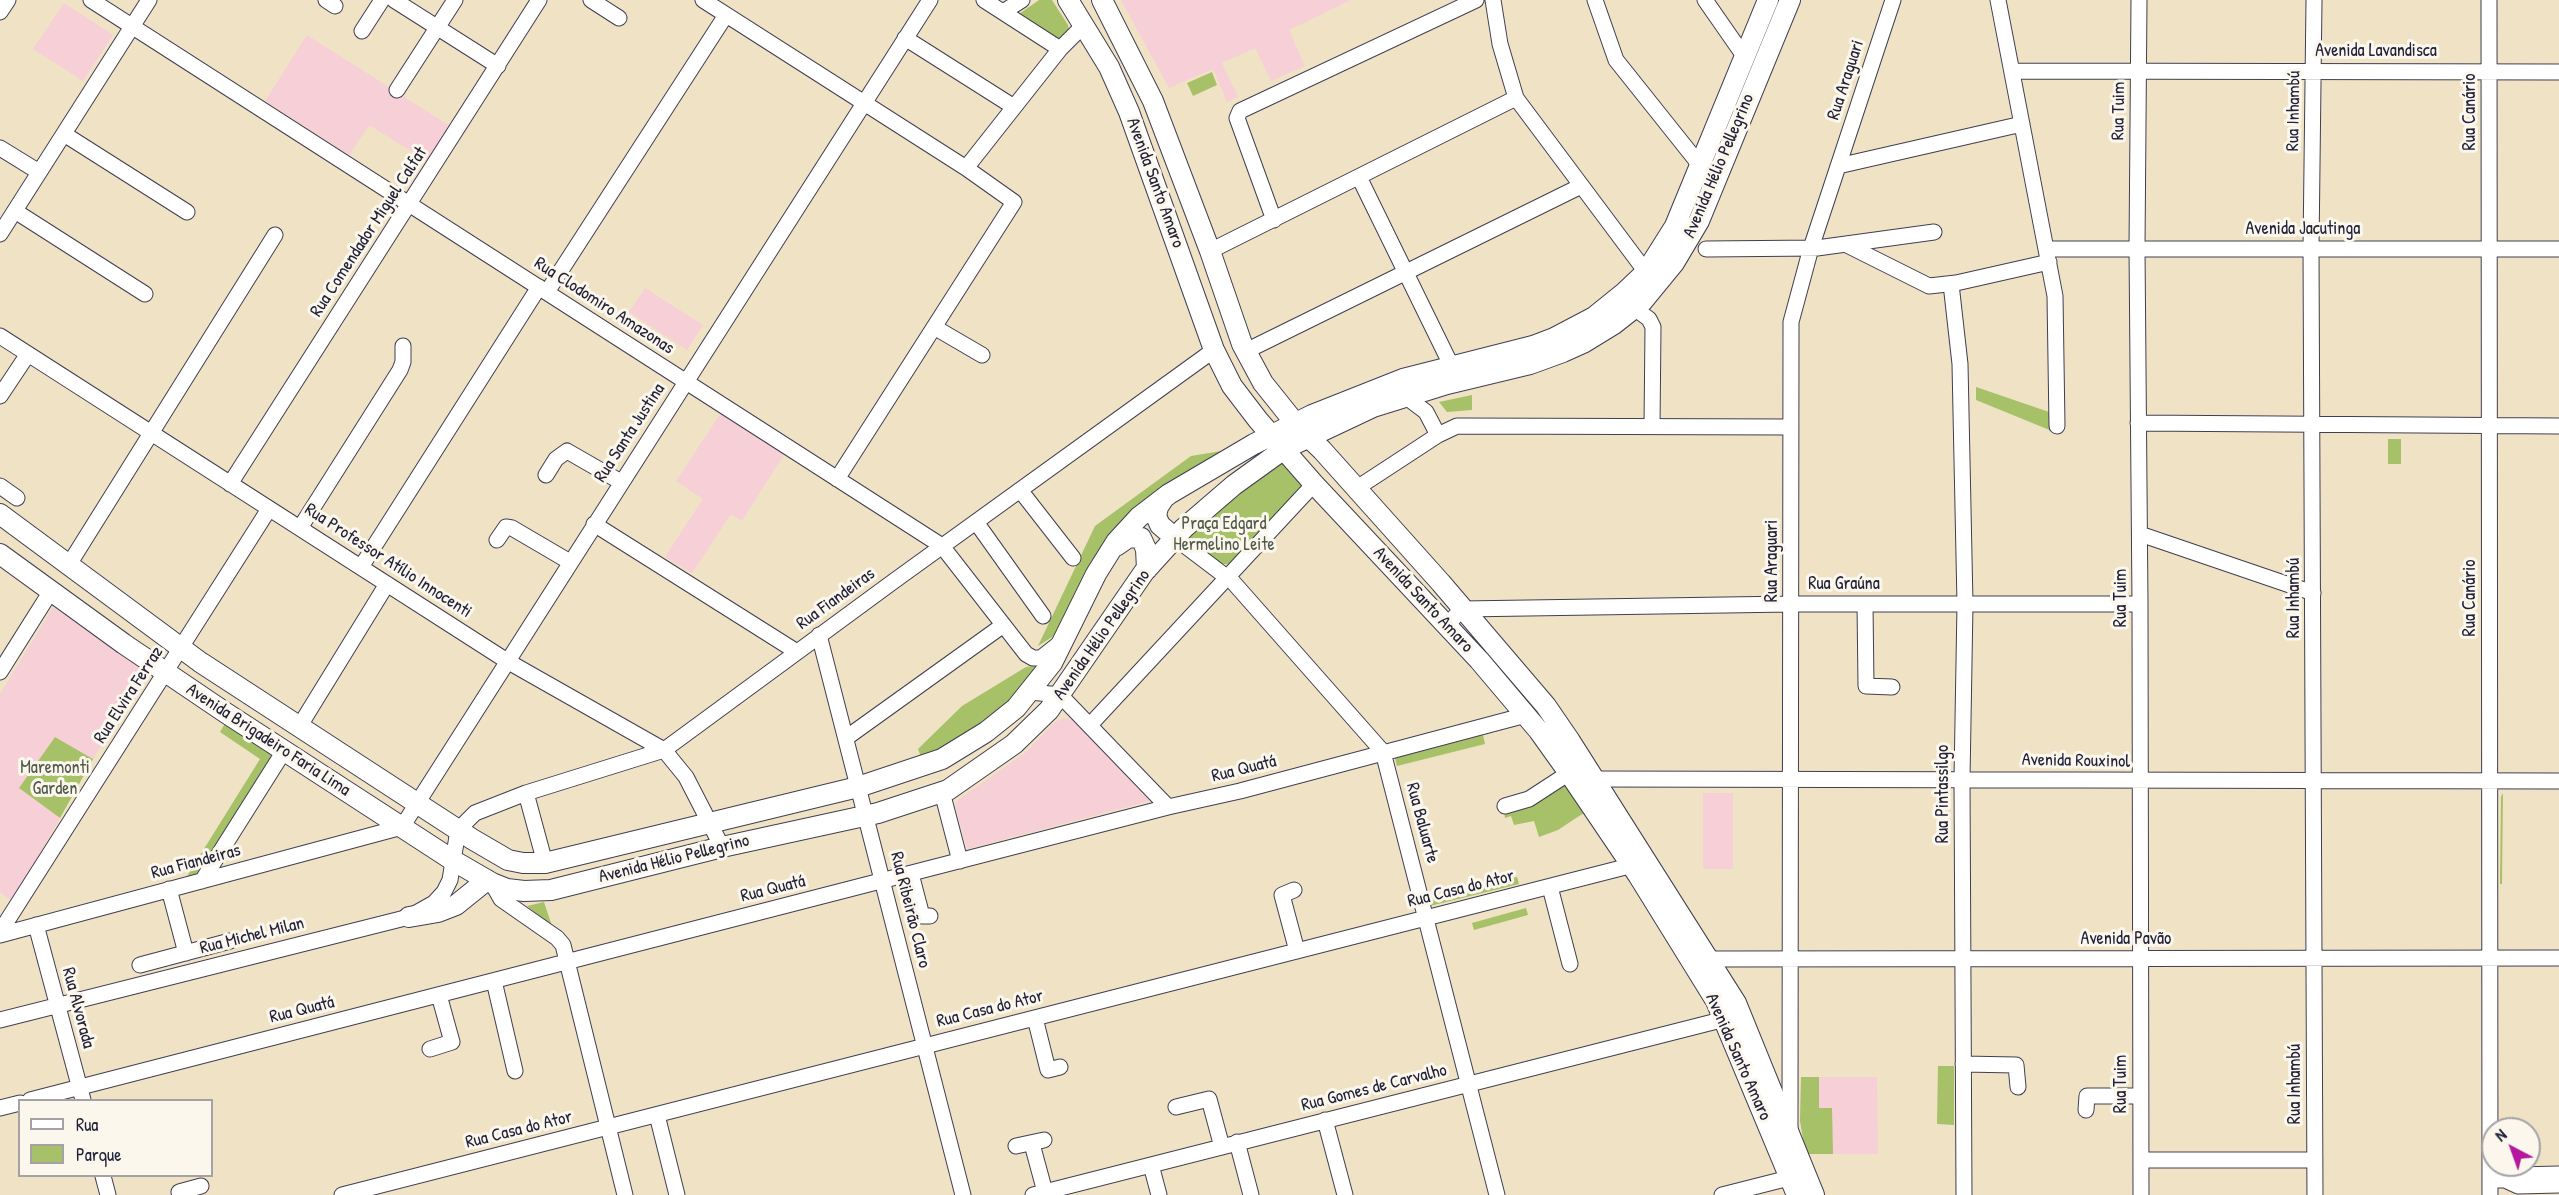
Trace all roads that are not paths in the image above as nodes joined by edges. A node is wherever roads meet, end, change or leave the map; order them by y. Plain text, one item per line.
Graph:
1 (8, 0) edge
2 (91, 0) edge
3 (149, 0) edge
4 (382, 0) edge
5 (394, 0) edge
6 (455, 0) edge
7 (539, 0) edge
8 (591, 0) edge
9 (703, 0) edge
10 (930, 0) edge
11 (984, 0) edge
12 (1022, 0) edge
13 (1068, 0) edge
14 (1102, 0) edge
15 (1476, 0) edge
16 (1493, 0) edge
17 (1595, 0) edge
18 (1705, 0) edge
19 (1768, 0) edge
20 (1790, 0) edge
21 (1893, 0) edge
22 (1998, 0) edge
23 (2139, 0) edge
24 (2314, 0) edge
25 (2489, 0) edge
26 (0, 12) edge
27 (1003, 12) junction
28 (726, 15) junction
29 (619, 18) dead end
30 (1084, 25) junction
31 (132, 26) junction
32 (438, 28) junction
33 (363, 31) dead end
34 (906, 38) junction
35 (1060, 50) junction
36 (1744, 56) junction
37 (498, 66) junction
38 (2013, 71) junction
39 (2139, 71) junction
40 (2314, 71) junction
41 (2489, 71) junction
42 (2559, 72) edge
43 (397, 90) dead end
44 (1516, 98) junction
45 (864, 102) junction
46 (1014, 107) junction
47 (2022, 124) junction
48 (64, 134) junction
49 (0, 147) edge
50 (1699, 164) junction
51 (1838, 166) junction
52 (966, 168) junction
53 (39, 172) junction
54 (1359, 177) junction
55 (1581, 186) junction
56 (411, 204) junction
57 (15, 211) junction
58 (187, 212) dead end
59 (1274, 220) junction
60 (1934, 232) dead end
61 (0, 234) edge
62 (275, 235) dead end
63 (1847, 245) junction
64 (1811, 248) junction
65 (2137, 248) junction
66 (2311, 248) junction
67 (1706, 249) dead end
68 (2490, 249) junction
69 (2559, 249) edge
70 (1210, 251) junction
71 (2047, 256) junction
72 (1646, 272) junction
73 (1406, 273) junction
74 (1951, 284) junction
75 (543, 290) junction
76 (145, 294) dead end
77 (1634, 308) junction
78 (934, 327) junction
79 (0, 336) edge
80 (403, 346) dead end
81 (1214, 350) junction
82 (1246, 351) junction
83 (28, 354) junction
84 (982, 356) dead end
85 (1452, 367) junction
86 (686, 382) junction
87 (0, 396) edge
88 (1405, 396) junction
89 (2138, 423) junction
90 (2312, 425) junction
91 (1652, 426) junction
92 (2057, 426) dead end
93 (2489, 426) junction
94 (2559, 426) edge
95 (1791, 427) junction
96 (1302, 430) junction
97 (152, 434) junction
98 (1438, 435) junction
99 (1278, 442) junction
100 (546, 475) dead end
101 (837, 479) junction
102 (621, 482) junction
103 (230, 484) junction
104 (1314, 484) junction
105 (0, 486) edge
106 (1357, 488) junction
107 (1020, 490) junction
108 (1169, 494) junction
109 (17, 498) dead end
110 (269, 508) junction
111 (0, 514) edge
112 (976, 522) junction
113 (594, 524) junction
114 (300, 528) junction
115 (2140, 534) junction
116 (1175, 538) junction
117 (497, 540) dead end
118 (942, 546) junction
119 (1111, 550) junction
120 (6, 558) edge
121 (1072, 558) dead end
122 (570, 562) junction
123 (68, 566) junction
124 (361, 567) junction
125 (1147, 569) junction
126 (1227, 578) junction
127 (387, 584) junction
128 (51, 591) junction
129 (2313, 593) junction
130 (1791, 604) junction
131 (1866, 604) junction
132 (1965, 604) junction
133 (2140, 604) junction
134 (1462, 609) junction
135 (1043, 616) dead end
136 (1002, 626) junction
137 (1447, 626) junction
138 (819, 635) junction
139 (1065, 639) junction
140 (182, 649) junction
141 (797, 652) junction
142 (507, 661) junction
143 (0, 672) edge
144 (167, 673) junction
145 (1892, 687) dead end
146 (1030, 692) junction
147 (1060, 695) junction
148 (1526, 715) junction
149 (1090, 725) junction
150 (300, 727) junction
151 (846, 738) junction
152 (664, 750) junction
153 (284, 751) junction
154 (1383, 752) junction
155 (1569, 773) junction
156 (1593, 779) junction
157 (1790, 780) junction
158 (1962, 780) junction
159 (2314, 780) junction
160 (2490, 780) junction
161 (2559, 780) edge
162 (2140, 781) junction
163 (858, 787) junction
164 (942, 792) junction
165 (526, 793) junction
166 (416, 803) junction
167 (1505, 806) dead end
168 (1168, 807) junction
169 (866, 816) junction
170 (709, 822) junction
171 (402, 827) junction
172 (458, 830) junction
173 (722, 847) junction
174 (454, 861) junction
175 (960, 861) junction
176 (545, 862) junction
177 (1639, 863) junction
178 (911, 874) junction
179 (202, 881) junction
180 (883, 881) junction
181 (489, 882) junction
182 (1550, 887) junction
183 (169, 889) junction
184 (551, 890) joint
185 (1294, 890) dead end
186 (930, 916) dead end
187 (409, 917) junction
188 (1425, 918) junction
189 (36, 925) junction
190 (0, 933) edge
191 (230, 941) dead end
192 (1297, 951) junction
193 (186, 953) junction
194 (1790, 958) junction
195 (1962, 958) junction
196 (2140, 958) junction
197 (2315, 958) junction
198 (2490, 958) junction
199 (2559, 958) edge
200 (568, 962) junction
201 (1570, 964) dead end
202 (1703, 964) junction
203 (140, 965) dead end
204 (494, 981) junction
205 (439, 995) junction
206 (57, 1005) junction
207 (1035, 1018) junction
208 (1725, 1019) junction
209 (0, 1020) edge
210 (925, 1046) junction
211 (430, 1049) dead end
212 (1963, 1064) junction
213 (1060, 1067) dead end
214 (515, 1071) dead end
215 (1468, 1083) junction
216 (2018, 1087) dead end
217 (81, 1094) edge
218 (2141, 1096) junction
219 (45, 1099) edge
220 (18, 1104) edge
221 (1176, 1107) dead end
222 (0, 1108) edge
223 (2086, 1110) dead end
224 (657, 1115) junction
225 (1325, 1120) junction
226 (609, 1127) junction
227 (1790, 1138) junction
228 (1238, 1142) junction
229 (1016, 1146) dead end
230 (1222, 1146) junction
231 (2141, 1160) junction
232 (2315, 1160) junction
233 (1151, 1165) junction
234 (2559, 1174) edge
235 (103, 1177) edge
236 (1796, 1180) edge
237 (2495, 1185) edge
238 (2559, 1185) edge
239 (201, 1186) dead end
240 (1039, 1193) edge
241 (108, 1195) edge
242 (180, 1195) edge
243 (342, 1195) edge
244 (625, 1195) edge
245 (677, 1195) edge
246 (963, 1195) edge
247 (1160, 1195) edge
248 (1251, 1195) edge
249 (1345, 1195) edge
250 (1497, 1195) edge
251 (1722, 1195) edge
252 (1814, 1195) edge
253 (1964, 1195) edge
254 (2141, 1195) edge
255 (2315, 1195) edge

1 - 26 street
2 - 31 street, Rua Clodomiro Amazonas
3 - 31 street
4 - 33 street
5 - 32 street
6 - 32 street
7 - 37 street, Rua Comendador Miguel Calfat
8 - 29 street
9 - 28 street
10 - 34 street, Rua Santa Justina
11 - 27 street
12 - 27 street
13 - 30 main road, Avenida Santo Amaro
14 - 70 main road, Avenida Santo Amaro
15 - 59 street
16 - 44 street
17 - 50 street
18 - 36 street
19 - 36 main road, Avenida Hélio Pellegrino
20 - 77 main road, Avenida Hélio Pellegrino
21 - 51 street, Rua Araguari
22 - 38 street
23 - 39 street, Rua Tuim
24 - 40 street, Rua Inhambú
25 - 41 street, Rua Canário
27 - 35 street
28 - 45 street
28 - 75 street
30 - 35 street
30 - 81 main road, Avenida Santo Amaro
31 - 48 street
31 - 56 street, Rua Clodomiro Amazonas
32 - 37 street
32 - 43 street
34 - 45 street, Rua Santa Justina
34 - 46 street
35 - 46 street
36 - 50 main road, Avenida Hélio Pellegrino
37 - 56 street, Rua Comendador Miguel Calfat
38 - 39 street, Avenida Lavandisca
38 - 47 street
39 - 40 street, Avenida Lavandisca
39 - 65 street, Rua Tuim
40 - 41 street, Avenida Lavandisca
40 - 66 street, Rua Inhambú
41 - 42 street, Avenida Lavandisca
41 - 68 street, Rua Canário
44 - 54 street
44 - 55 street
45 - 52 street
45 - 86 street, Rua Santa Justina
46 - 52 street
47 - 51 street
47 - 71 street
48 - 53 street
48 - 58 street
49 - 53 street
50 - 72 main road, Avenida Hélio Pellegrino
51 - 64 street, Rua Araguari
52 - 78 street
53 - 57 street
54 - 59 street
54 - 73 street
55 - 72 street
55 - 73 street
56 - 75 street, Rua Clodomiro Amazonas
56 - 103 street, Rua Comendador Miguel Calfat
57 - 61 street
57 - 76 street
59 - 70 street
60 - 63 street
62 - 97 street
63 - 64 street
63 - 74 street, Avenida Jacutinga
64 - 67 street
64 - 95 street, Rua Araguari
65 - 66 street, Avenida Jacutinga
65 - 71 street, Avenida Jacutinga
65 - 89 street, Rua Tuim
66 - 68 street, Avenida Jacutinga
66 - 90 street, Rua Inhambú
68 - 69 street, Avenida Jacutinga
68 - 93 street, Rua Canário
70 - 82 main road, Avenida Santo Amaro
71 - 74 street, Avenida Jacutinga
71 - 92 street
72 - 85 main road, Avenida Hélio Pellegrino
73 - 82 street
73 - 85 street
74 - 132 street, Rua Pintassilgo
75 - 86 street, Rua Clodomiro Amazonas
75 - 124 street
77 - 88 main road, Avenida Hélio Pellegrino
77 - 91 street
78 - 84 street
78 - 101 street
79 - 83 street, Rua Professor Atílio Innocenti
80 - 114 street
81 - 99 main road, Avenida Santo Amaro
81 - 107 street, Rua Fiandeiras
82 - 96 main road, Avenida Santo Amaro
83 - 87 street
83 - 97 street, Rua Professor Atílio Innocenti
85 - 96 main road, Avenida Hélio Pellegrino
86 - 101 street, Rua Clodomiro Amazonas
86 - 102 street, Rua Santa Justina
88 - 96 main road, Avenida Hélio Pellegrino
88 - 98 street
89 - 90 street
89 - 115 street, Rua Tuim
90 - 93 street
90 - 129 street, Rua Inhambú
91 - 95 street
91 - 98 street
93 - 94 street
93 - 160 street, Rua Canário
95 - 130 street, Rua Araguari
96 - 99 main road, Avenida Hélio Pellegrino
96 - 106 main road, Avenida Santo Amaro
97 - 103 street, Rua Professor Atílio Innocenti
97 - 123 street
98 - 106 street
99 - 104 main road, Avenida Santo Amaro
99 - 108 main road, Avenida Hélio Pellegrino
99 - 116 main road, Avenida Hélio Pellegrino
100 - 102 street
101 - 118 street, Rua Clodomiro Amazonas
102 - 113 street, Rua Santa Justina
103 - 110 street, Rua Professor Atílio Innocenti
104 - 126 street
104 - 137 main road, Avenida Santo Amaro
105 - 109 street
106 - 134 main road, Avenida Santo Amaro
107 - 112 street, Rua Fiandeiras
107 - 121 street
108 - 116 main road
108 - 119 main road, Avenida Hélio Pellegrino
110 - 114 street, Rua Professor Atílio Innocenti
110 - 140 street, Rua Elvira Ferraz
111 - 123 main road, Avenida Brigadeiro Faria Lima
112 - 118 street, Rua Fiandeiras
112 - 135 street
113 - 122 street, Rua Santa Justina
113 - 141 street
114 - 124 street, Rua Professor Atílio Innocenti
115 - 129 street
115 - 133 street, Rua Tuim
116 - 125 main road, Avenida Hélio Pellegrino
116 - 126 street, Rua Baluarte
117 - 122 street
118 - 136 street, Rua Clodomiro Amazonas
118 - 138 street, Rua Fiandeiras
119 - 125 main road
119 - 139 main road, Avenida Hélio Pellegrino
120 - 123 main road
120 - 128 main road, Avenida Brigadeiro Faria Lima
122 - 142 street, Rua Santa Justina
123 - 140 main road, Avenida Brigadeiro Faria Lima
124 - 127 street, Rua Professor Atílio Innocenti
125 - 147 main road, Avenida Hélio Pellegrino
126 - 149 street
126 - 154 street, Rua Baluarte
127 - 142 street, Rua Professor Atílio Innocenti
127 - 150 street
128 - 143 street
128 - 144 main road, Avenida Brigadeiro Faria Lima
129 - 159 street, Rua Inhambú
130 - 131 street, Rua Graúna
130 - 134 street, Rua Graúna
130 - 157 street, Rua Araguari
131 - 132 street, Rua Graúna
131 - 145 street
132 - 133 street, Rua Graúna
132 - 158 street, Rua Pintassilgo
133 - 162 street, Rua Tuim
134 - 137 street
134 - 156 main road, Avenida Santo Amaro
136 - 139 street, Rua Clodomiro Amazonas
136 - 151 street
137 - 148 main road, Avenida Santo Amaro
138 - 141 street, Rua Fiandeiras
138 - 151 street, Rua Ribeirão Claro
139 - 146 main road, Avenida Hélio Pellegrino
140 - 144 street, Rua Elvira Ferraz
140 - 150 main road, Avenida Brigadeiro Faria Lima
141 - 152 street, Rua Fiandeiras
142 - 152 street, Rua Professor Atílio Innocenti
142 - 166 street, Rua Santa Justina
144 - 153 main road, Avenida Brigadeiro Faria Lima
144 - 190 street, Rua Elvira Ferraz
146 - 147 street
146 - 163 main road, Avenida Hélio Pellegrino
147 - 149 street
147 - 164 main road, Avenida Hélio Pellegrino
148 - 154 street, Rua Quatá
148 - 155 main road, Avenida Santo Amaro
149 - 168 street
150 - 166 main road, Avenida Brigadeiro Faria Lima
151 - 163 street, Rua Ribeirão Claro
152 - 165 street, Rua Fiandeiras
152 - 170 street, Rua Professor Atílio Innocenti
153 - 171 main road, Avenida Brigadeiro Faria Lima
153 - 179 street
154 - 168 street, Rua Quatá
154 - 188 street, Rua Baluarte
155 - 167 street
155 - 177 main road, Avenida Santo Amaro
156 - 157 street, Avenida Rouxinol
156 - 177 main road, Avenida Santo Amaro
157 - 158 street, Avenida Rouxinol
157 - 194 street, Rua Araguari
158 - 162 street, Avenida Rouxinol
158 - 195 street, Rua Pintassilgo
159 - 160 street, Avenida Rouxinol
159 - 162 street, Avenida Rouxinol
159 - 197 street, Rua Inhambú
160 - 161 street, Avenida Rouxinol
160 - 198 street, Rua Canário
162 - 196 street, Rua Tuim
163 - 169 street, Rua Ribeirão Claro
163 - 170 main road, Avenida Hélio Pellegrino
164 - 169 main road, Avenida Hélio Pellegrino
164 - 175 street
165 - 172 street, Rua Fiandeiras
165 - 176 street
166 - 171 street, Rua Santa Justina
166 - 172 main road, Avenida Brigadeiro Faria Lima
168 - 175 street, Rua Quatá
169 - 173 main road, Avenida Hélio Pellegrino
169 - 180 street, Rua Ribeirão Claro
170 - 173 street, Rua Professor Atílio Innocenti
170 - 176 main road, Avenida Hélio Pellegrino
171 - 174 main road, Avenida Brigadeiro Faria Lima
171 - 179 street, Rua Fiandeiras
172 - 174 street, Rua Michel Milan
172 - 176 main road, Avenida Brigadeiro Faria Lima
173 - 184 main road, Avenida Hélio Pellegrino
174 - 181 main road, Avenida Brigadeiro Faria Lima
174 - 187 street, Rua Michel Milan
175 - 178 street, Rua Quatá
177 - 182 street, Rua Casa do Ator
177 - 202 main road, Avenida Santo Amaro
178 - 180 street, Rua Quatá
178 - 186 street
179 - 183 street, Rua Fiandeiras
180 - 200 street, Rua Quatá
180 - 210 street, Rua Ribeirão Claro
181 - 184 main road, Avenida Brigadeiro Faria Lima
181 - 187 main road
181 - 200 street
182 - 188 street, Rua Casa do Ator
182 - 201 street
183 - 189 street, Rua Fiandeiras
183 - 193 street
185 - 192 street
187 - 206 street, Rua Michel Milan
188 - 192 street, Rua Casa do Ator
188 - 215 street, Rua Baluarte
189 - 190 street, Rua Fiandeiras
189 - 206 street, Rua Alvorada
191 - 193 street
192 - 207 street, Rua Casa do Ator
193 - 203 street
194 - 195 street, Avenida Pavão
194 - 202 street, Avenida Pavão
194 - 227 street, Rua Araguari
195 - 196 street, Avenida Pavão
195 - 212 street, Rua Pintassilgo
196 - 197 street, Avenida Pavão
196 - 218 street, Rua Tuim
197 - 198 street, Avenida Pavão
197 - 232 street, Rua Inhambú
198 - 199 street, Avenida Pavão
198 - 237 street, Rua Canário
200 - 204 street, Rua Quatá
200 - 226 street
202 - 208 main road, Avenida Santo Amaro
202 - 227 main road, Avenida Santo Amaro
204 - 205 street, Rua Quatá
204 - 214 street
205 - 211 street
205 - 217 street, Rua Quatá
206 - 209 street, Rua Michel Milan
206 - 217 street, Rua Alvorada
207 - 210 street, Rua Casa do Ator
207 - 213 street
208 - 215 street, Rua Gomes de Carvalho
208 - 236 main road, Avenida Santo Amaro
210 - 224 street, Rua Casa do Ator
210 - 246 street, Rua Ribeirão Claro
212 - 216 street
212 - 253 street, Rua Pintassilgo
215 - 225 street, Rua Gomes de Carvalho
215 - 250 street, Rua Baluarte
217 - 219 street, Rua Quatá
218 - 223 street
218 - 231 street, Rua Tuim
220 - 222 street
221 - 230 street
224 - 226 street, Rua Casa do Ator
224 - 245 street
225 - 228 street, Rua Gomes de Carvalho
225 - 249 street
226 - 243 street, Rua Casa do Ator
226 - 244 street
227 - 236 main road, Avenida Santo Amaro
228 - 230 street, Rua Gomes de Carvalho
228 - 248 street
229 - 240 street
230 - 233 street, Rua Gomes de Carvalho
231 - 232 street
231 - 254 street, Rua Tuim
232 - 255 street, Rua Inhambú
233 - 240 street, Rua Gomes de Carvalho
233 - 247 street
234 - 237 street
235 - 241 street
236 - 251 street
236 - 252 main road, Avenida Santo Amaro
237 - 238 street
239 - 242 street

